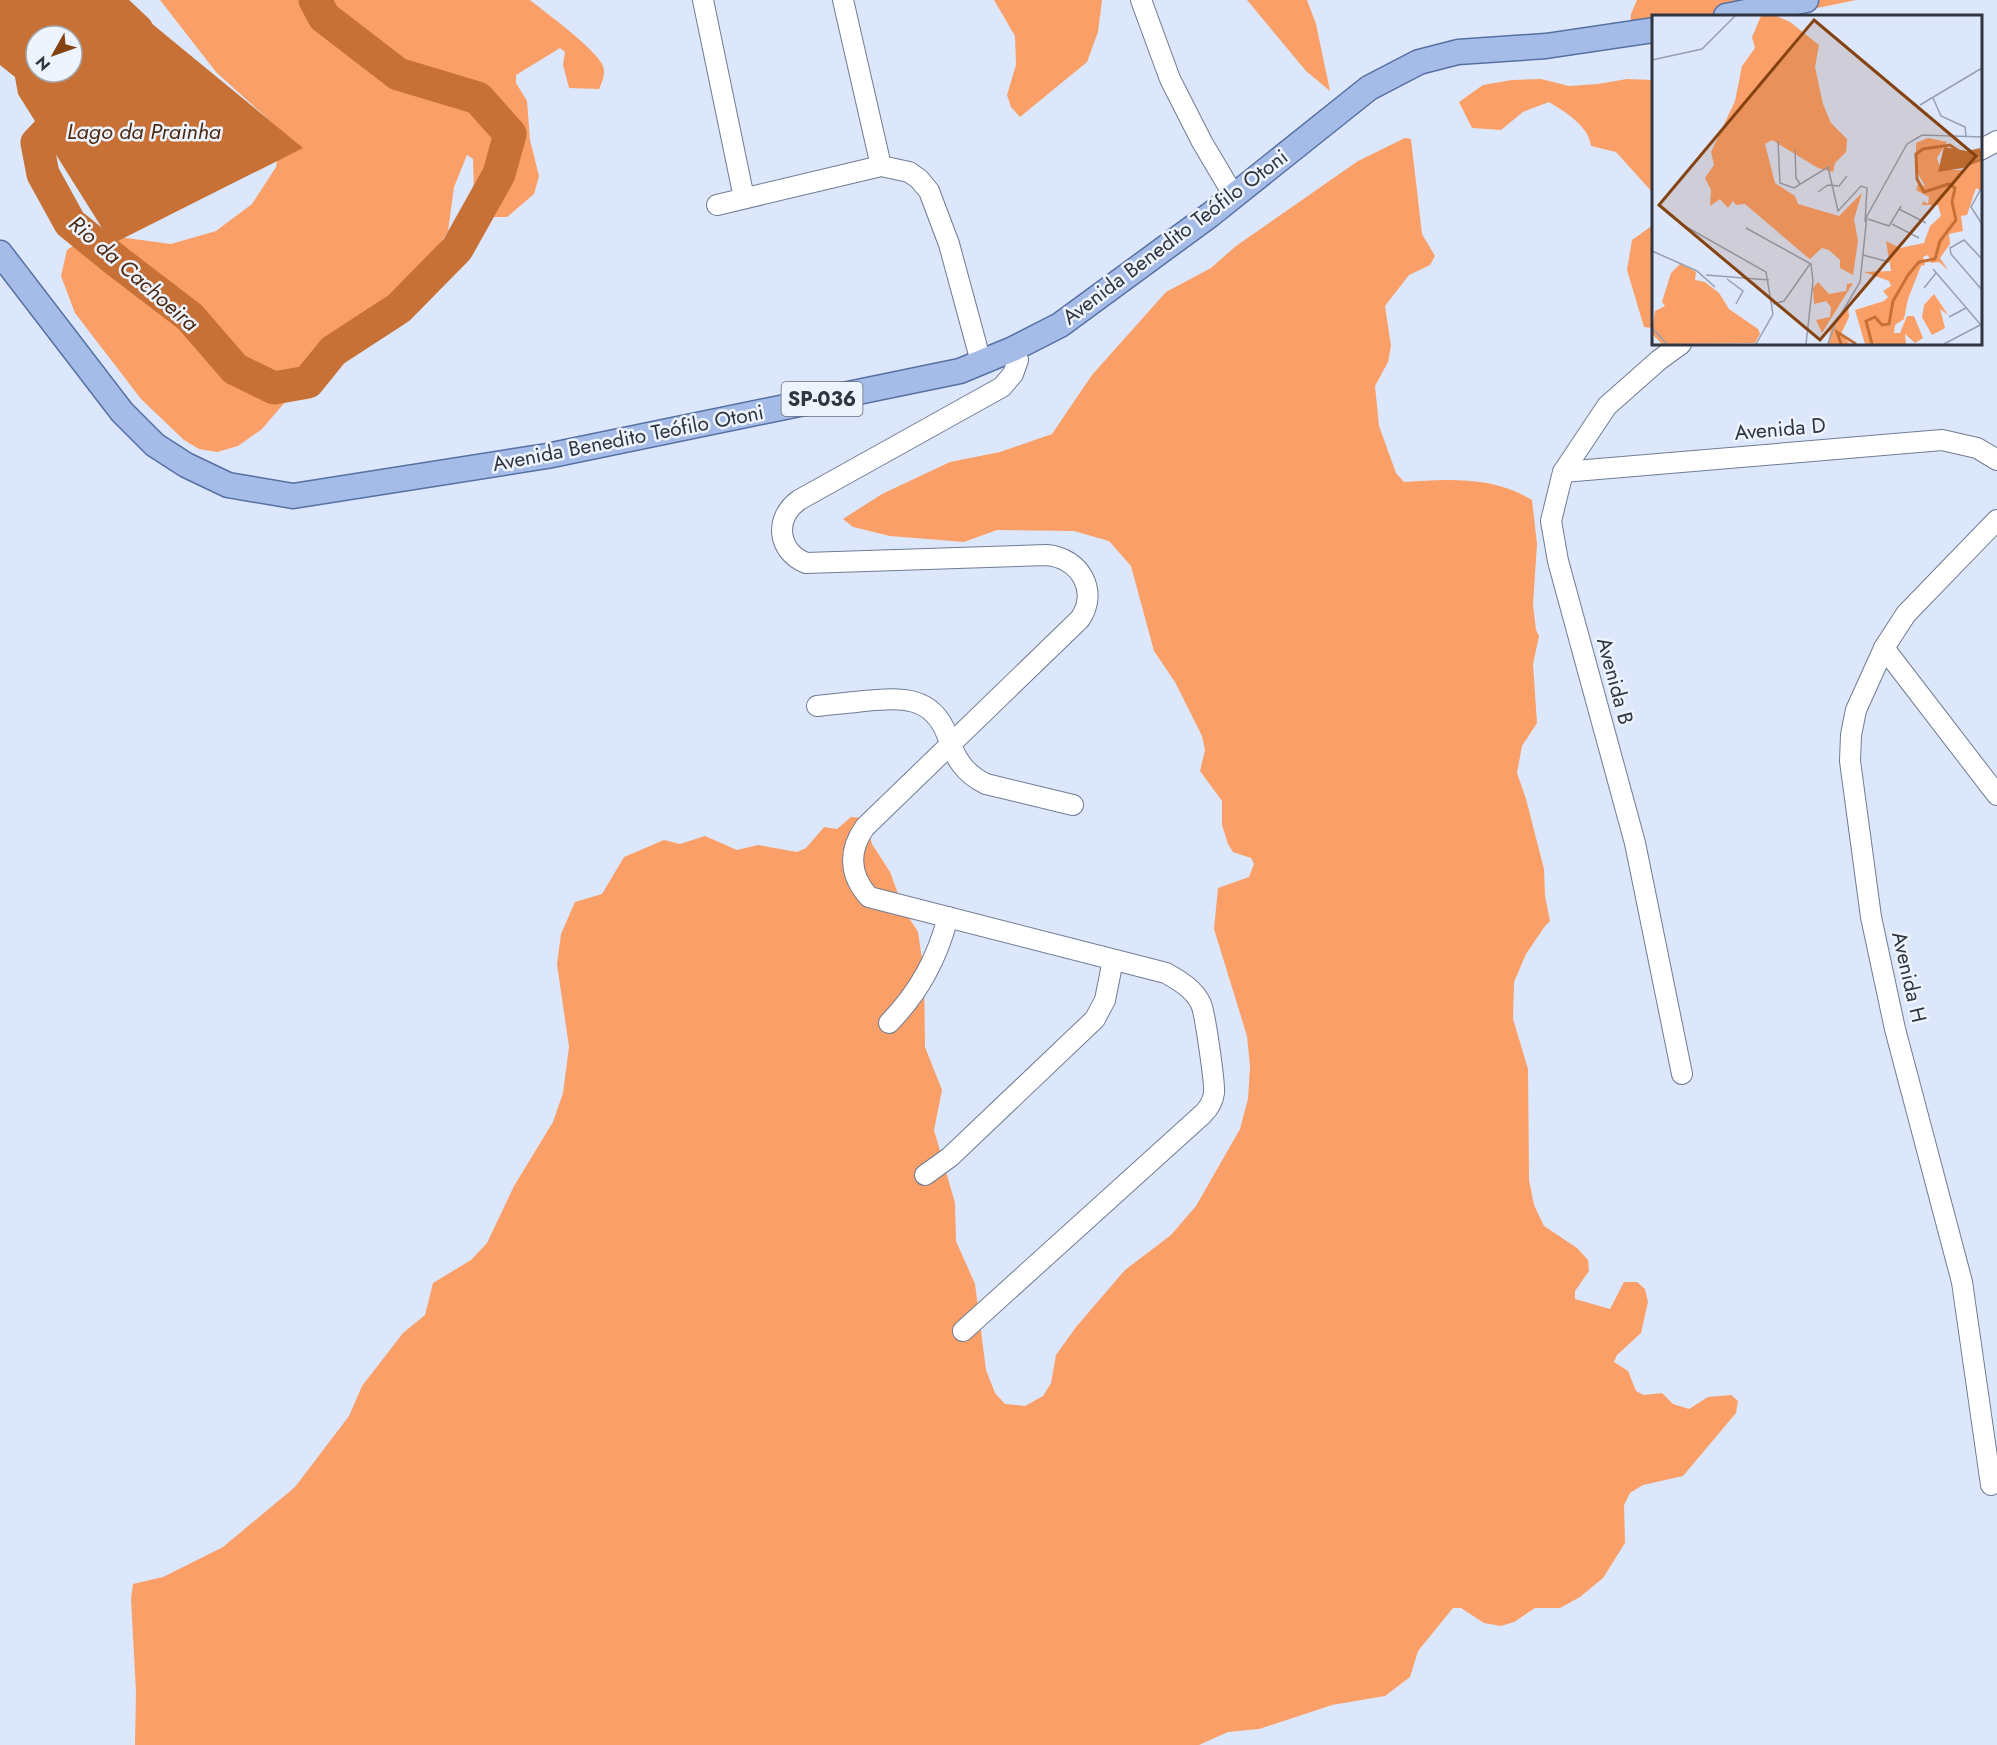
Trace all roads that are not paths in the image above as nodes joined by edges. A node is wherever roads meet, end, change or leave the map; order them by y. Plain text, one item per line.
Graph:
1 (703, 0) edge
2 (843, 0) edge
3 (1141, 0) edge
4 (1806, 0) edge
5 (1731, 15) edge
6 (1652, 30) edge
7 (1997, 141) edge
8 (1982, 149) edge
9 (881, 166) junction
10 (1234, 196) junction
11 (744, 198) junction
12 (717, 205) dead end
13 (0, 253) edge
14 (1680, 345) edge
15 (1013, 349) junction
16 (981, 362) junction
17 (1997, 460) edge
18 (1563, 472) junction
19 (1997, 520) edge
20 (1884, 648) junction
21 (817, 706) dead end
22 (950, 744) junction
23 (1997, 795) edge
24 (1073, 806) dead end
25 (948, 917) junction
26 (1113, 960) junction
27 (889, 1023) dead end
28 (1682, 1074) dead end
29 (925, 1175) dead end
30 (963, 1331) dead end
31 (1991, 1485) dead end

1 - 11 street
2 - 9 street
3 - 10 street
4 - 5 main road
6 - 10 main road, Avenida Benedito Teófilo Otoni / SP-036
7 - 8 street
9 - 11 street
9 - 16 street
10 - 15 main road, Avenida Benedito Teófilo Otoni / SP-036
11 - 12 street
13 - 16 main road, Avenida Benedito Teófilo Otoni / SP-036
14 - 18 street, Avenida B
15 - 16 main road, Avenida Benedito Teófilo Otoni / SP-036
15 - 22 street
17 - 18 street, Avenida D
18 - 28 street, Avenida B
19 - 20 street, Avenida H
20 - 23 street
20 - 31 street, Avenida H
21 - 22 street
22 - 24 street
22 - 25 street
25 - 26 street
25 - 27 street
26 - 29 street
26 - 30 street

